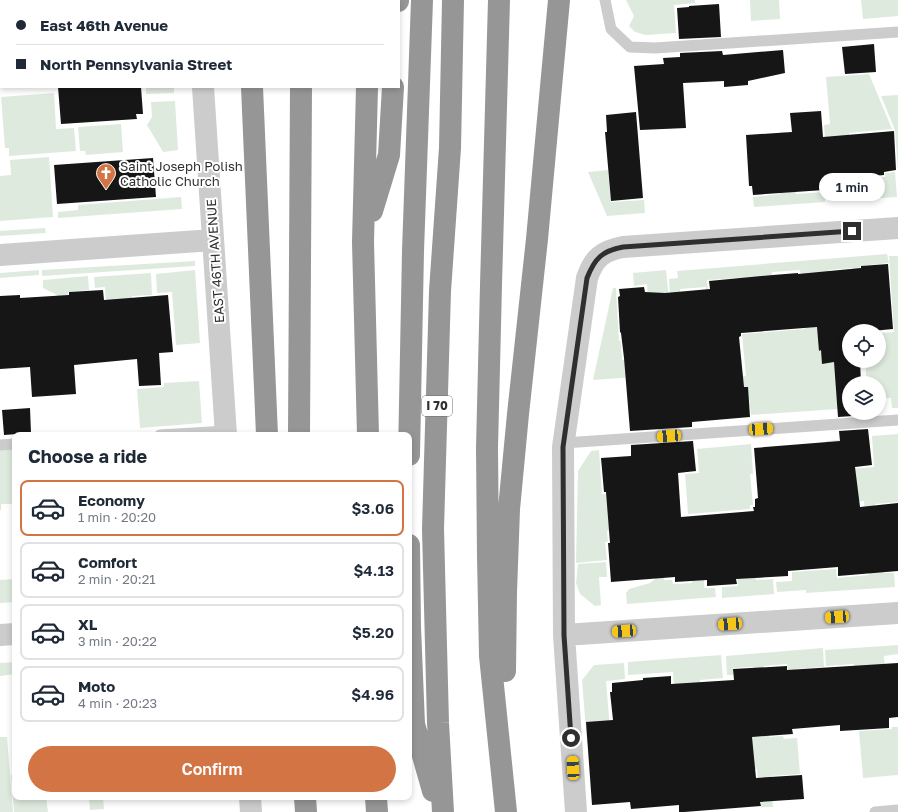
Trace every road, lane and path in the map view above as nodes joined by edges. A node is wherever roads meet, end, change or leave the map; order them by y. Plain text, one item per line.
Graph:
1 (422, 0) edge
2 (453, 0) edge
3 (499, 0) edge
4 (559, 0) edge
5 (605, 0) edge
6 (898, 32) edge
7 (203, 88) edge
8 (252, 88) edge
9 (301, 88) edge
10 (367, 88) edge
11 (392, 88) edge
12 (898, 228) edge
13 (213, 240) junction
14 (363, 242) junction
15 (0, 255) edge
16 (898, 420) edge
17 (226, 432) edge
18 (267, 432) edge
19 (299, 432) edge
20 (368, 432) edge
21 (409, 432) edge
22 (564, 442) junction
23 (12, 444) edge
24 (0, 445) edge
25 (898, 613) edge
26 (0, 634) edge
27 (12, 634) edge
28 (564, 635) junction
29 (412, 676) edge
30 (250, 800) edge
31 (305, 800) edge
32 (376, 800) edge
33 (898, 810) edge
34 (506, 811) edge
35 (251, 812) edge
36 (306, 812) edge
37 (377, 812) edge
38 (439, 812) edge
39 (443, 812) edge
40 (576, 812) edge
41 (875, 812) edge

1 - 21 highway
2 - 39 highway, I 70
3 - 34 highway
4 - 34 highway
5 - 6 lane
7 - 13 street, EAST 46TH AVENUE
8 - 18 highway
9 - 19 highway
10 - 14 highway
11 - 14 highway
12 - 22 street
13 - 15 street
13 - 17 street, EAST 46TH AVENUE
14 - 20 highway
16 - 22 lane
22 - 28 street
23 - 24 lane
25 - 28 street
26 - 27 street
28 - 40 street
29 - 38 highway
30 - 35 street
31 - 36 highway
32 - 37 highway
33 - 41 lane

